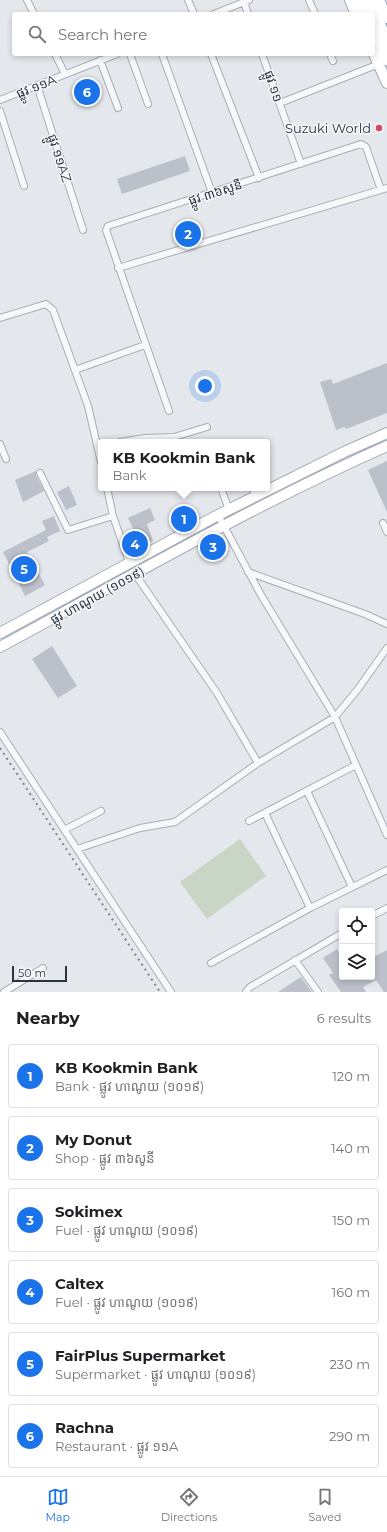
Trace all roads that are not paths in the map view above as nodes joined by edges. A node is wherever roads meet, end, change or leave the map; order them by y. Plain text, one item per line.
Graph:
1 (27, 0) edge
2 (188, 0) edge
3 (309, 0) edge
4 (350, 0) edge
5 (360, 0) edge
6 (369, 0) edge
7 (379, 0) edge
8 (246, 1) edge
9 (33, 12) edge
10 (193, 12) edge
11 (219, 12) edge
12 (248, 12) edge
13 (314, 12) edge
14 (355, 12) edge
15 (365, 12) edge
16 (374, 12) edge
17 (375, 13) edge
18 (387, 18) edge
19 (375, 36) edge
20 (387, 40) edge
21 (375, 54) edge
22 (56, 56) edge
23 (111, 56) edge
24 (131, 56) edge
25 (163, 56) edge
26 (212, 56) edge
27 (263, 56) edge
28 (331, 56) edge
29 (100, 60) junction
30 (333, 61) dead end
31 (383, 62) edge
32 (65, 74) junction
33 (387, 83) edge
34 (37, 85) junction
35 (0, 100) edge
36 (280, 103) junction
37 (148, 104) dead end
38 (118, 108) dead end
39 (0, 111) edge
40 (301, 164) junction
41 (259, 178) junction
42 (24, 186) dead end
43 (384, 189) edge
44 (212, 193) junction
45 (83, 230) dead end
46 (118, 268) junction
47 (0, 318) edge
48 (145, 345) junction
49 (75, 370) junction
50 (168, 411) dead end
51 (206, 427) dead end
52 (387, 433) edge
53 (138, 439) edge
54 (98, 443) edge
55 (0, 444) edge
56 (387, 446) edge
57 (6, 459) dead end
58 (40, 473) dead end
59 (270, 485) edge
60 (108, 491) edge
61 (222, 491) edge
62 (254, 492) edge
63 (229, 510) junction
64 (218, 515) junction
65 (113, 516) junction
66 (383, 523) dead end
67 (223, 527) junction
68 (387, 532) edge
69 (130, 562) junction
70 (248, 572) junction
71 (135, 574) junction
72 (387, 624) edge
73 (0, 633) edge
74 (0, 647) edge
75 (387, 648) edge
76 (335, 717) junction
77 (0, 732) edge
78 (258, 763) junction
79 (356, 765) junction
80 (307, 791) junction
81 (100, 811) dead end
82 (265, 813) junction
83 (249, 821) dead end
84 (64, 830) junction
85 (387, 835) edge
86 (77, 849) junction
87 (387, 870) edge
88 (352, 887) junction
89 (310, 908) junction
90 (387, 908) edge
91 (375, 914) edge
92 (339, 935) edge
93 (296, 960) junction
94 (211, 964) dead end
95 (43, 968) dead end
96 (4, 992) edge
97 (170, 992) edge
98 (246, 992) edge
99 (318, 992) edge

1 - 9 street
2 - 10 street
3 - 13 street
4 - 14 main road
5 - 15 highway
6 - 16 highway
7 - 18 main road
8 - 11 street
8 - 12 street
17 - 20 highway
19 - 31 highway
21 - 31 main road
22 - 32 street
23 - 29 street, ផ្លូវ ១១A
24 - 37 street
25 - 44 street
26 - 41 street
27 - 36 street, ផ្លូវ ១១
28 - 30 street
29 - 32 street, ផ្លូវ ១១A
29 - 38 street
31 - 33 main road
31 - 36 street
32 - 34 street, ផ្លូវ ១១A
34 - 35 street, ផ្លូវ ១១A
34 - 45 street, ផ្លូវ ១១AZ
36 - 40 street, ផ្លូវ ១១
39 - 42 street
40 - 41 street, ផ្លូវ ៣៦សូនី
40 - 43 street, ផ្លូវ ៣៦សូនី
41 - 44 street, ផ្លូវ ៣៦សូនី
43 - 46 street
44 - 46 street, ផ្លូវ ៣៦សូនី
46 - 48 street, ផ្លូវ ៣៦សូនី
47 - 49 street
48 - 49 street
48 - 50 street, ផ្លូវ ៣៦សូនី
49 - 54 street
51 - 53 street
52 - 59 main road, ផ្លូវ ហាណូយ (១០១៩)
55 - 57 street
56 - 67 main road, ផ្លូវ ហាណូយ (១០១៩)
58 - 65 street
60 - 65 street
61 - 63 street
62 - 63 main road, ផ្លូវ ហាណូយ (១០១៩)
63 - 64 main road, ផ្លូវ ហាណូយ (១០១៩)
64 - 67 street
64 - 69 main road, ផ្លូវ ហាណូយ (១០១៩)
65 - 69 street
66 - 68 street
67 - 70 street
67 - 71 main road, ផ្លូវ ហាណូយ (១០១៩)
69 - 73 main road, ផ្លូវ ហាណូយ (១០១៩)
70 - 72 street
70 - 76 street
71 - 74 main road, ផ្លូវ ហាណូយ (១០១៩)
71 - 78 street
75 - 76 street
76 - 78 street
76 - 79 street
77 - 84 street
78 - 86 street
79 - 80 street
79 - 85 street
80 - 82 street
80 - 88 street
81 - 84 street
82 - 83 street
82 - 89 street
84 - 86 street
86 - 97 street
87 - 88 street
88 - 89 street
89 - 94 street
90 - 91 street
92 - 93 street
93 - 98 street
93 - 99 street
95 - 96 street

